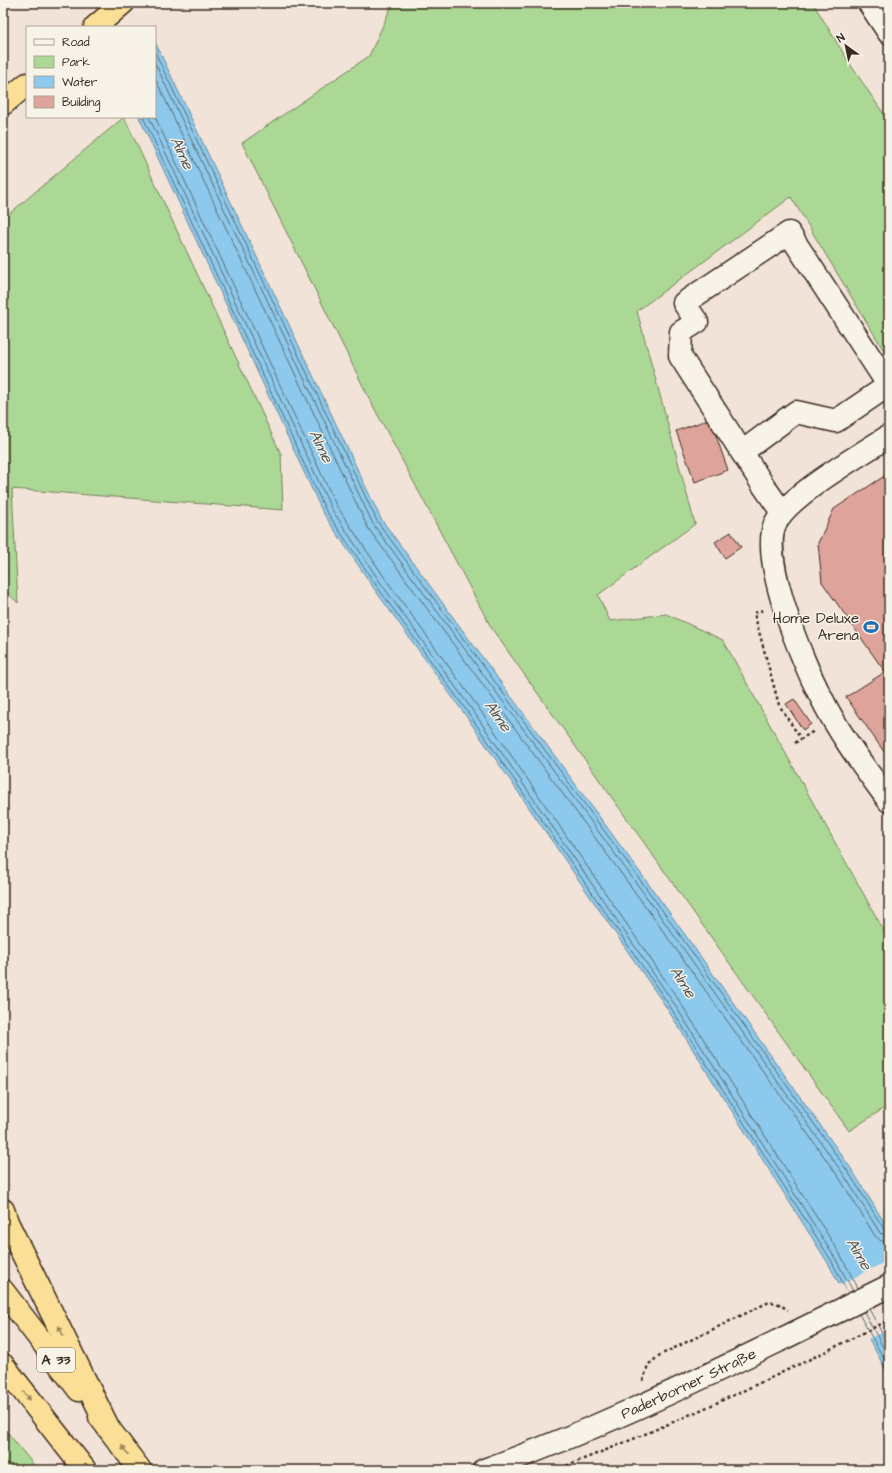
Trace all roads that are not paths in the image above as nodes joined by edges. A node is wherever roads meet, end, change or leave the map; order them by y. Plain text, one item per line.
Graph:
1 (123, 3) edge
2 (868, 3) edge
3 (96, 26) edge
4 (889, 33) edge
5 (26, 85) edge
6 (3, 104) edge
7 (889, 386) edge
8 (889, 436) edge
9 (742, 452) junction
10 (783, 511) junction
11 (889, 801) edge
12 (3, 1210) edge
13 (889, 1286) edge
14 (3, 1291) edge
15 (3, 1365) edge
16 (109, 1429) junction
17 (85, 1470) edge
18 (140, 1470) edge
19 (484, 1470) edge

1 - 3 highway
2 - 4 street
5 - 6 highway
7 - 9 street
7 - 9 street
8 - 10 street
9 - 10 street
10 - 11 street
16 -> 12 highway
13 - 19 street, Paderborner Straße, bridge
14 - 16 highway, A 33
15 -> 17 highway
18 -> 16 highway, A 33

